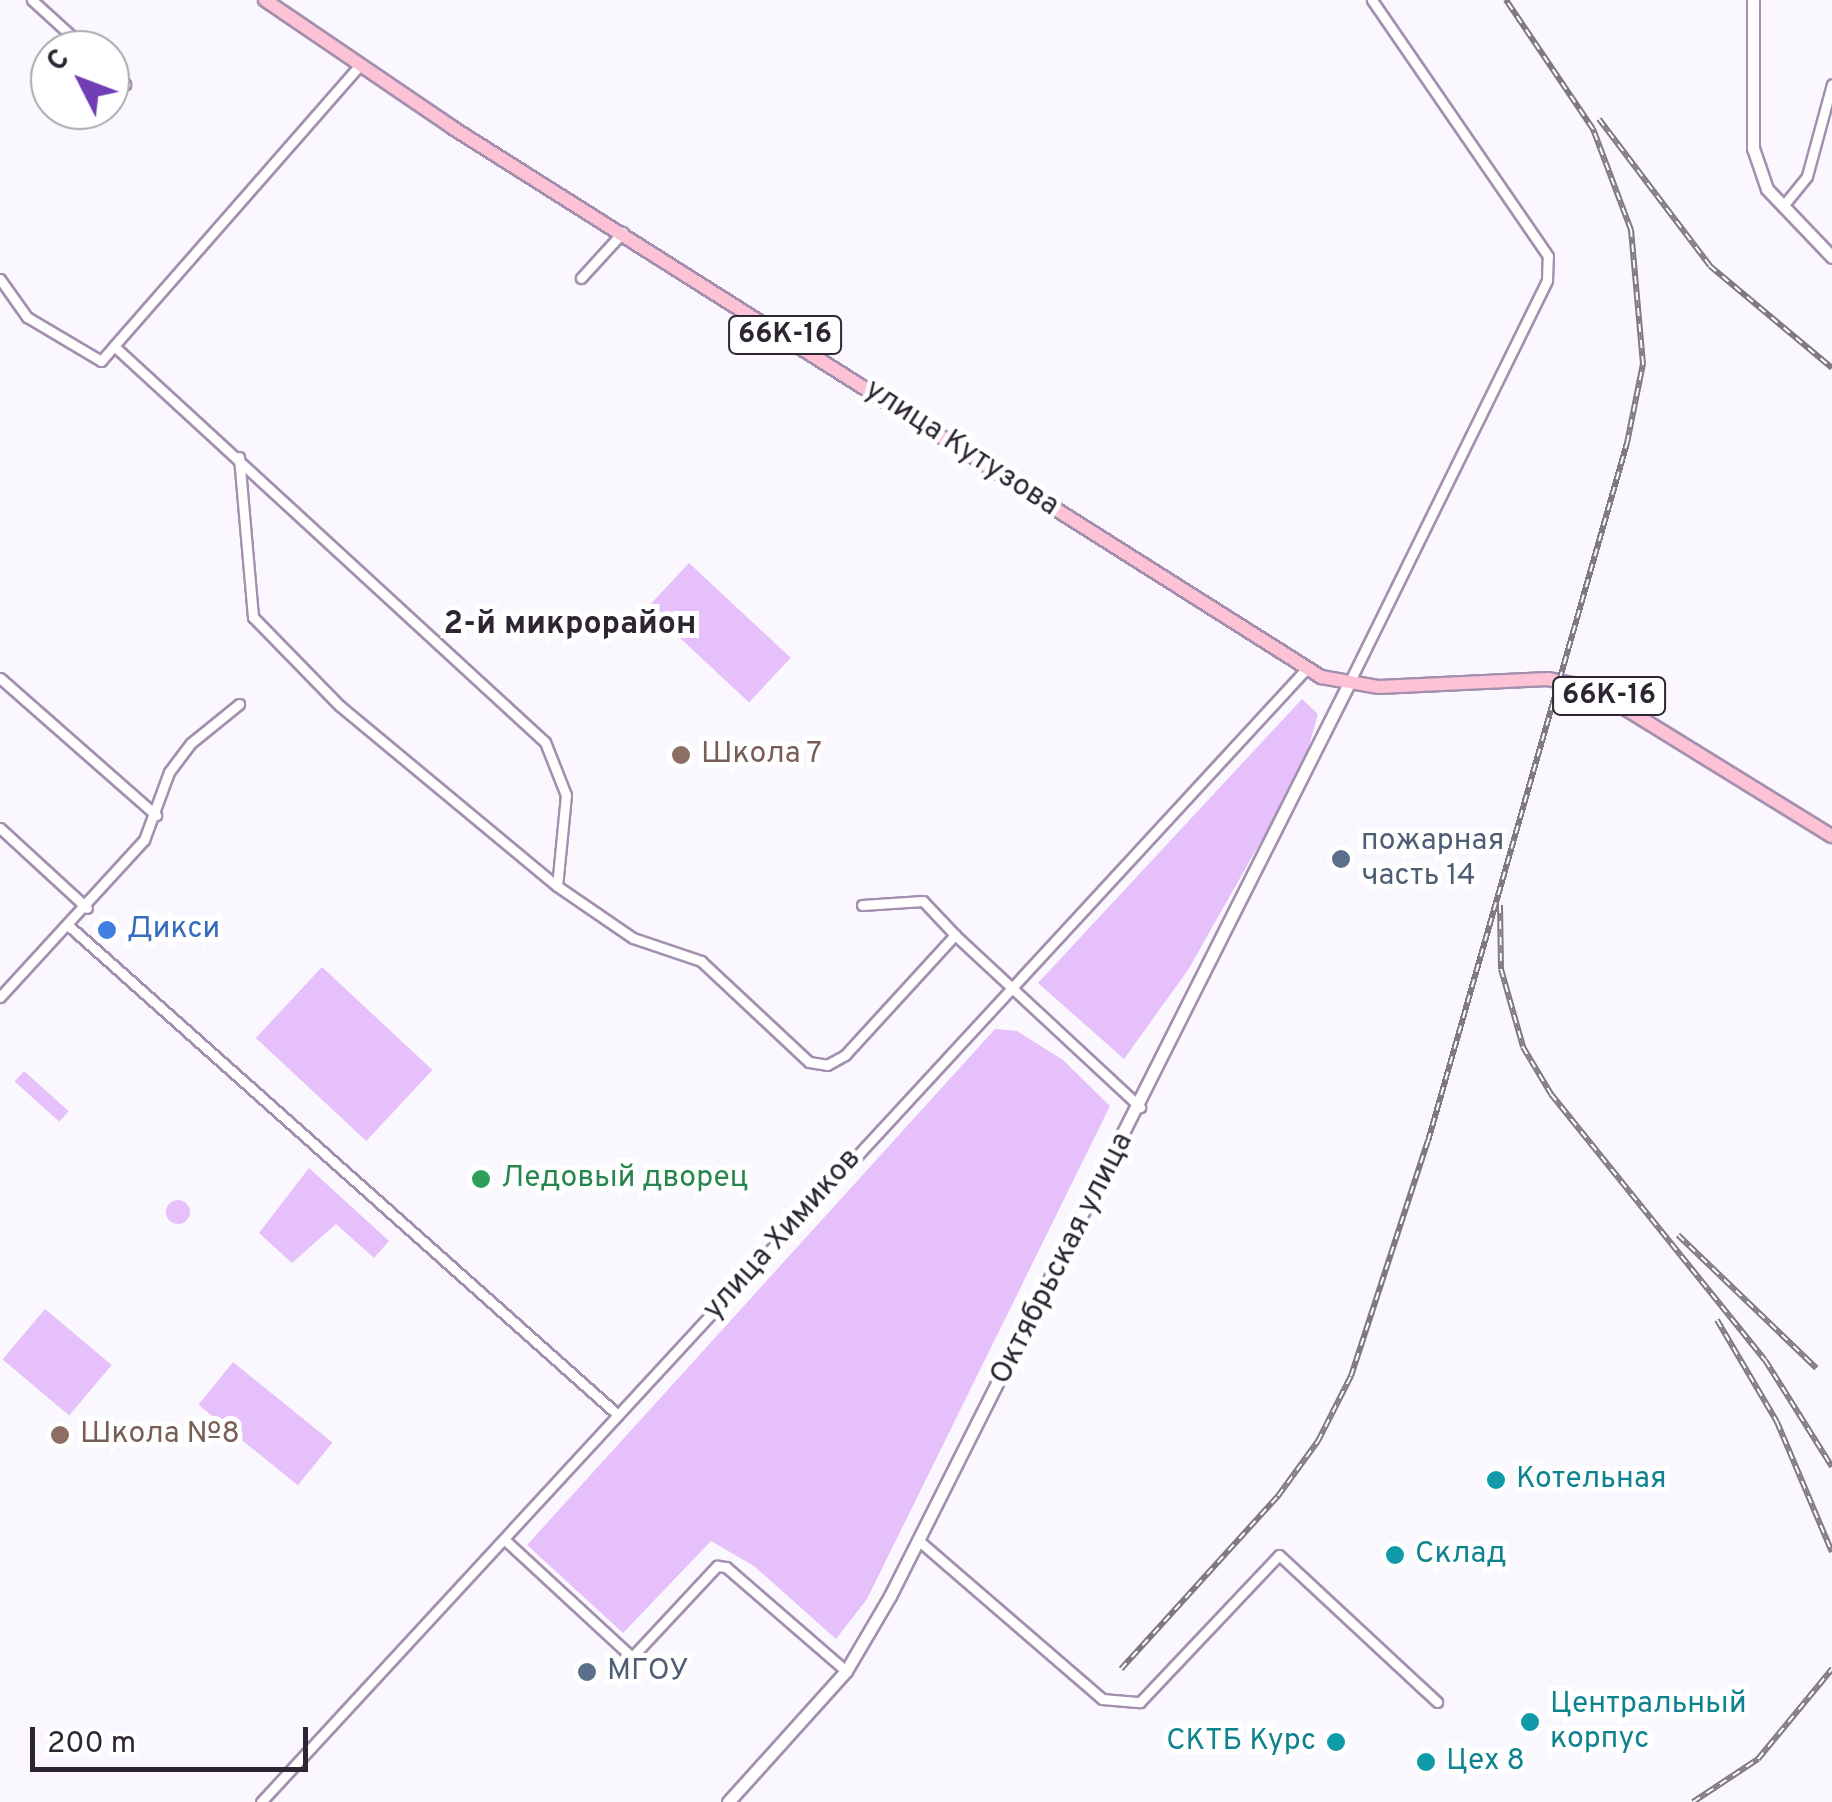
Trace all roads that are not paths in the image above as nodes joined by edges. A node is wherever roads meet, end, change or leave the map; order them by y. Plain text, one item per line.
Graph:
1 (32, 0) edge
2 (265, 0) edge
3 (1372, 0) edge
4 (1752, 0) edge
5 (65, 30) edge
6 (359, 66) junction
7 (1832, 84) edge
8 (1783, 206) junction
9 (622, 232) junction
10 (1832, 256) edge
11 (0, 278) edge
12 (582, 278) dead end
13 (114, 346) junction
14 (239, 457) junction
15 (1306, 669) junction
16 (0, 678) edge
17 (1348, 685) junction
18 (240, 704) dead end
19 (156, 815) junction
20 (0, 828) edge
21 (1832, 836) edge
22 (557, 886) junction
23 (862, 905) dead end
24 (87, 908) junction
25 (68, 926) junction
26 (955, 935) junction
27 (4, 985) edge
28 (1010, 986) junction
29 (0, 997) edge
30 (1141, 1108) junction
31 (618, 1415) junction
32 (505, 1540) junction
33 (918, 1540) junction
34 (846, 1671) junction
35 (1437, 1702) dead end
36 (261, 1802) edge
37 (728, 1802) edge

1 - 5 street
2 - 6 main road, улица Кутузова / 66К-16
3 - 17 street
4 - 8 main road
6 - 9 main road, улица Кутузова / 66К-16
6 - 13 street
7 - 8 street
8 - 10 main road
9 - 12 street
9 - 15 main road, улица Кутузова / 66К-16
11 - 13 street
13 - 14 street
14 - 22 street
14 - 22 street
15 - 17 main road, 66К-16
15 - 28 street, улица Химиков
16 - 19 street
17 - 21 main road, 66К-16
17 - 30 main road, Октябрьская улица
18 - 19 street
19 - 24 street
20 - 24 street
22 - 26 street
23 - 26 street
24 - 25 street
25 - 27 street
25 - 31 street
26 - 28 street
27 - 29 street
28 - 30 street
28 - 31 street, улица Химиков
30 - 33 main road, Октябрьская улица
31 - 32 street, улица Химиков
32 - 34 street
32 - 36 street, улица Химиков
33 - 34 main road, Октябрьская улица
33 - 35 street
34 - 37 main road, Октябрьская улица

